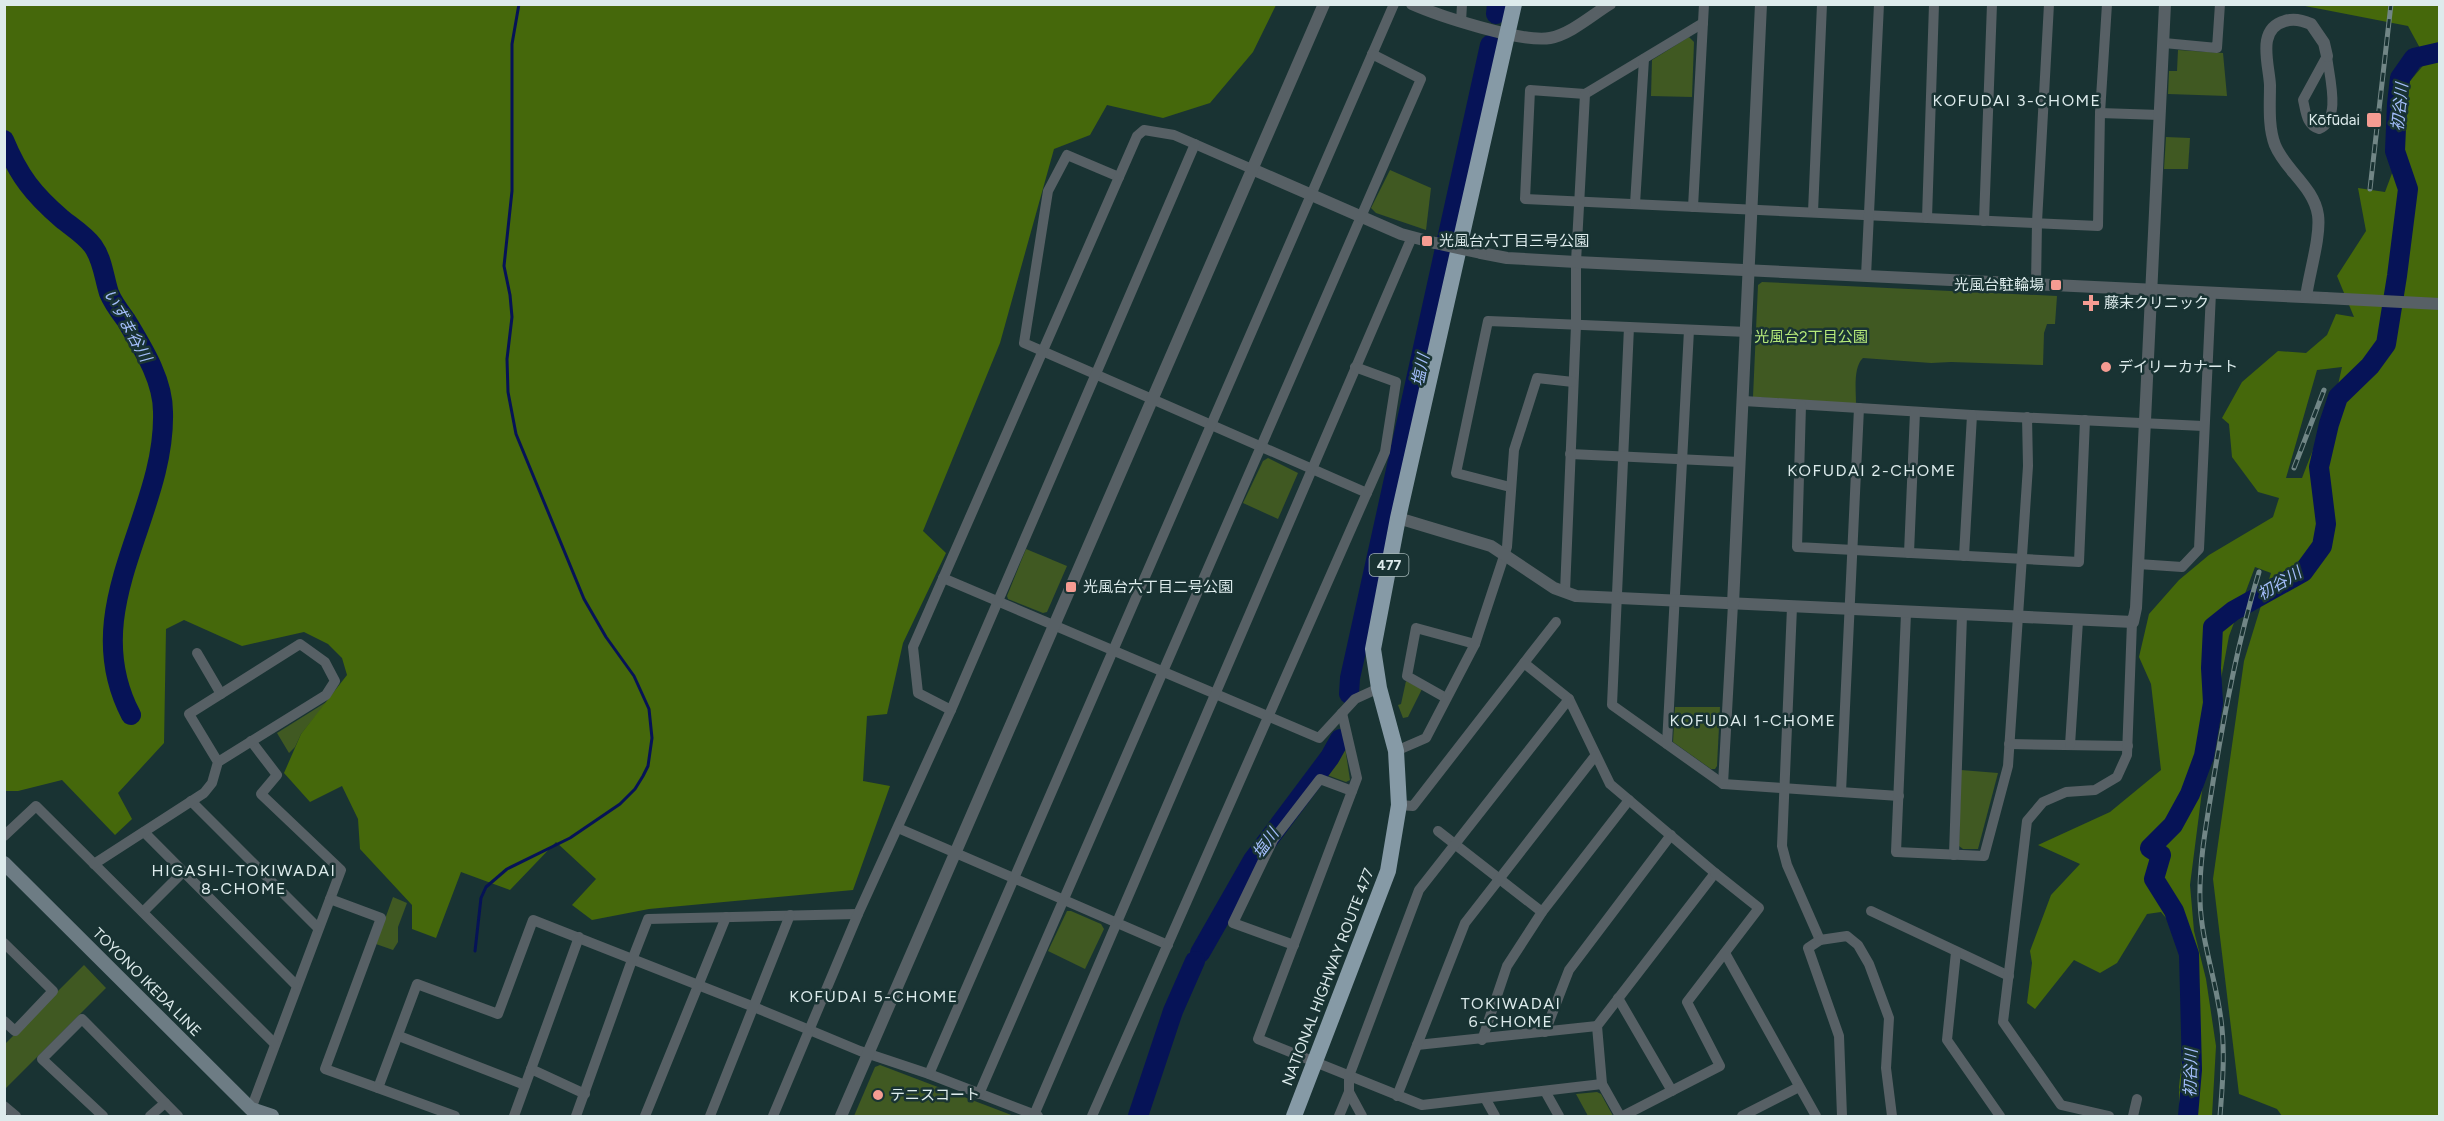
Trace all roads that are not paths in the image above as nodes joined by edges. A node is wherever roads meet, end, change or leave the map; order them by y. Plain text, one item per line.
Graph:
1 (1324, 4) edge
2 (1394, 4) edge
3 (1412, 4) edge
4 (1462, 4) edge
5 (1514, 4) edge
6 (1610, 4) edge
7 (1704, 4) edge
8 (1761, 4) edge
9 (1822, 4) edge
10 (1879, 4) edge
11 (1934, 4) edge
12 (1992, 4) edge
13 (2049, 4) edge
14 (2107, 4) edge
15 (2166, 4) edge
16 (2220, 4) edge
17 (1595, 8) edge
18 (1461, 22) junction
19 (1703, 23) junction
20 (1508, 33) junction
21 (2164, 43) junction
22 (1372, 54) junction
23 (2327, 56) junction
24 (1644, 58) junction
25 (1585, 94) junction
26 (2100, 112) junction
27 (2160, 115) junction
28 (1195, 144) junction
29 (1252, 170) junction
30 (1119, 177) junction
31 (1311, 195) junction
32 (1581, 201) junction
33 (1635, 204) junction
34 (1693, 207) junction
35 (1752, 210) junction
36 (1813, 213) junction
37 (1869, 215) junction
38 (1361, 217) junction
39 (1927, 218) junction
40 (1984, 221) junction
41 (2037, 222) junction
42 (1412, 237) junction
43 (1576, 262) junction
44 (1749, 271) junction
45 (1866, 276) junction
46 (2036, 285) junction
47 (2152, 290) junction
48 (2211, 293) junction
49 (2306, 297) junction
50 (2439, 304) edge
51 (1576, 325) junction
52 (1629, 327) junction
53 (1689, 330) junction
54 (1747, 332) junction
55 (1043, 351) junction
56 (1355, 367) junction
57 (1096, 374) junction
58 (1573, 382) junction
59 (1152, 399) junction
60 (1743, 401) junction
61 (1801, 405) junction
62 (1859, 408) junction
63 (1915, 412) junction
64 (1972, 415) junction
65 (2027, 417) junction
66 (2085, 420) junction
67 (2145, 423) junction
68 (1211, 425) junction
69 (2203, 426) junction
70 (1261, 447) junction
71 (1570, 454) junction
72 (1623, 457) junction
73 (1682, 460) junction
74 (1740, 462) junction
75 (1312, 469) junction
76 (1510, 487) junction
77 (1367, 493) junction
78 (1398, 518) junction
79 (1852, 550) junction
80 (1909, 553) junction
81 (1505, 555) junction
82 (1964, 556) junction
83 (2022, 559) junction
84 (2138, 564) junction
85 (943, 578) junction
86 (1565, 592) junction
87 (1617, 599) junction
88 (998, 601) junction
89 (1675, 602) junction
90 (1733, 604) junction
91 (1792, 607) junction
92 (1850, 610) junction
93 (1906, 612) junction
94 (1962, 615) junction
95 (2018, 618) junction
96 (2078, 621) junction
97 (1556, 622) dead end
98 (2132, 622) junction
99 (1054, 625) junction
100 (1475, 644) junction
101 (1113, 650) junction
102 (197, 653) dead end
103 (1524, 663) junction
104 (1163, 672) junction
105 (1379, 688) junction
106 (221, 694) junction
107 (1215, 694) junction
108 (1446, 698) junction
109 (1569, 699) junction
110 (951, 710) junction
111 (1342, 713) junction
112 (1269, 717) junction
113 (251, 741) junction
114 (1667, 744) junction
115 (2009, 744) junction
116 (2070, 745) junction
117 (2128, 747) junction
118 (1396, 751) junction
119 (1595, 756) junction
120 (218, 762) junction
121 (1723, 784) junction
122 (1784, 789) junction
123 (1352, 791) junction
124 (1841, 792) junction
125 (1899, 796) junction
126 (1629, 800) junction
127 (191, 801) junction
128 (1399, 805) junction
129 (898, 828) junction
130 (1438, 831) dead end
131 (144, 832) junction
132 (1671, 835) junction
133 (4, 836) edge
134 (1455, 844) junction
135 (955, 853) junction
136 (1954, 855) junction
137 (4, 863) edge
138 (94, 864) junction
139 (183, 872) junction
140 (1715, 873) junction
141 (1014, 878) junction
142 (1500, 879) junction
143 (330, 899) junction
144 (1064, 900) junction
145 (1871, 911) dead end
146 (142, 912) junction
147 (1542, 912) junction
148 (858, 914) junction
149 (790, 915) junction
150 (726, 917) junction
151 (1117, 923) junction
152 (318, 928) junction
153 (579, 937) junction
154 (1820, 940) junction
155 (4, 943) edge
156 (1168, 945) junction
157 (1294, 945) junction
158 (1956, 952) junction
159 (1725, 953) junction
160 (632, 960) junction
161 (2009, 976) junction
162 (296, 985) junction
163 (698, 985) junction
164 (1618, 998) junction
165 (753, 1006) junction
166 (4, 1021) edge
167 (1597, 1026) junction
168 (809, 1029) junction
169 (1545, 1032) junction
170 (399, 1036) junction
171 (1482, 1040) junction
172 (275, 1044) junction
173 (1417, 1045) junction
174 (867, 1053) junction
175 (1315, 1063) junction
176 (531, 1069) junction
177 (928, 1074) junction
178 (1349, 1076) junction
179 (1602, 1084) junction
180 (525, 1086) junction
181 (1799, 1087) junction
182 (378, 1088) junction
183 (1545, 1091) junction
184 (1672, 1091) junction
185 (1349, 1092) junction
186 (585, 1094) junction
187 (980, 1094) junction
188 (1397, 1096) junction
189 (1485, 1098) junction
190 (2138, 1099) dead end
191 (165, 1103) junction
192 (1422, 1105) junction
193 (4, 1106) edge
194 (248, 1113) edge
195 (2080, 1113) edge
196 (15, 1116) edge
197 (103, 1116) edge
198 (150, 1116) edge
199 (178, 1116) edge
200 (272, 1116) edge
201 (455, 1116) edge
202 (514, 1116) edge
203 (576, 1116) edge
204 (645, 1116) edge
205 (710, 1116) edge
206 (773, 1116) edge
207 (841, 1116) edge
208 (1036, 1116) edge
209 (1092, 1116) edge
210 (1294, 1116) edge
211 (1339, 1116) edge
212 (1362, 1116) edge
213 (1428, 1116) edge
214 (1495, 1116) edge
215 (1559, 1116) edge
216 (1622, 1116) edge
217 (1742, 1116) edge
218 (1816, 1116) edge
219 (1842, 1116) edge
220 (1892, 1116) edge
221 (2000, 1116) edge
222 (2109, 1116) edge
223 (2133, 1116) edge

1 - 29 street
2 - 22 street
3 - 18 street
4 - 18 street
5 - 20 highway, NATIONAL HIGHWAY ROUTE 477 / 477
6 - 17 street
7 - 19 street
8 - 35 street
9 - 36 street
10 - 37 street
11 - 39 street
12 - 40 street
13 - 41 street
14 - 26 street
15 - 21 street
16 - 21 street
17 - 20 street
18 - 20 street
19 - 24 street
19 - 34 street
20 - 78 highway, NATIONAL HIGHWAY ROUTE 477 / 477
21 - 27 street
22 - 31 street
22 - 38 street
23 - 23 street
23 - 49 street
24 - 25 street
24 - 33 street
25 - 32 street
25 - 32 street
26 - 27 street
26 - 41 street
27 - 47 street
28 - 29 street
28 - 30 street
28 - 57 street
29 - 31 street
29 - 59 street
30 - 55 street
30 - 55 street
31 - 38 street
31 - 68 street
32 - 33 street
32 - 43 street
33 - 34 street
34 - 35 street
35 - 36 street
35 - 44 street
36 - 37 street
37 - 39 street
37 - 45 street
38 - 42 street
38 - 70 street
39 - 40 street
40 - 41 street
41 - 46 street
42 - 43 street, bridge
42 - 56 street
43 - 44 street
43 - 51 street
44 - 45 street
44 - 54 street
45 - 46 street
46 - 47 street
47 - 48 street
47 - 67 street
48 - 49 street
48 - 69 street
49 - 50 street, bridge
51 - 52 street
51 - 58 street
51 - 76 street
52 - 53 street
52 - 72 street
53 - 54 street
53 - 73 street
54 - 60 street
55 - 57 street
55 - 85 street
56 - 75 street
56 - 77 street
57 - 59 street
57 - 88 street
58 - 71 street
58 - 76 street
59 - 68 street
59 - 99 street
60 - 61 street
60 - 74 street
61 - 62 street
61 - 79 street
62 - 63 street
62 - 79 street
63 - 64 street
63 - 80 street
64 - 65 street
64 - 82 street
65 - 66 street
65 - 83 street
66 - 67 street
66 - 83 street
67 - 69 street
67 - 84 street
68 - 70 street
68 - 101 street
69 - 84 street
70 - 75 street
70 - 104 street
71 - 72 street
71 - 86 street
72 - 73 street
72 - 87 street
73 - 74 street
73 - 89 street
74 - 90 street
75 - 77 street
75 - 107 street
76 - 81 street
77 - 112 street
78 - 81 street
78 - 105 highway, NATIONAL HIGHWAY ROUTE 477 / 477
79 - 80 street
79 - 92 street
80 - 82 street
81 - 86 street
81 - 100 street
82 - 83 street
83 - 95 street
84 - 98 street
85 - 88 street
85 - 110 street
86 - 87 street
87 - 89 street
87 - 114 street
88 - 99 street
88 - 110 street
89 - 90 street
89 - 114 street
90 - 91 street
90 - 121 street
91 - 92 street
91 - 122 street
92 - 93 street
92 - 124 street
93 - 94 street
93 - 125 street
94 - 95 street
94 - 136 street
95 - 96 street
95 - 115 street
96 - 98 street
96 - 116 street
97 - 103 street
98 - 117 street
99 - 101 street
99 - 135 street
100 - 108 street
100 - 108 street
101 - 104 street
101 - 141 street
102 - 106 street
103 - 109 street
103 - 128 street
104 - 107 street
104 - 144 street
105 - 111 street
105 - 118 highway, NATIONAL HIGHWAY ROUTE 477 / 477
106 - 113 street
106 - 120 street
107 - 112 street
107 - 151 street
108 - 118 street
109 - 119 street
109 - 134 street
110 - 129 street
111 - 112 street
111 - 123 street
112 - 156 street
113 - 120 street
113 - 143 street
114 - 121 street
115 - 116 street
115 - 136 street
116 - 117 street
117 - 161 street
118 - 128 highway, NATIONAL HIGHWAY ROUTE 477 / 477
119 - 126 street
119 - 142 street
120 - 127 street
121 - 122 street
122 - 124 street
122 - 154 street
123 - 157 street
123 - 157 street
124 - 125 street
125 - 136 street
126 - 132 street
126 - 147 street
127 - 131 street
127 - 152 street
128 - 175 highway, NATIONAL HIGHWAY ROUTE 477 / 477
129 - 135 street
129 - 148 street
130 - 134 street
131 - 138 street
131 - 139 street
132 - 140 street
132 - 169 street
133 - 138 street
134 - 142 street
134 - 178 street
135 - 141 street
135 - 174 street
137 - 194 main road, TOYONO IKEDA LINE
138 - 146 street
139 - 146 street
139 - 162 street
140 - 159 street
140 - 164 street
141 - 144 street
141 - 177 street
142 - 147 street
142 - 173 street
143 - 152 street
143 - 182 street
144 - 151 street
144 - 187 street
145 - 158 street
146 - 172 street
147 - 171 street
148 - 149 street
148 - 168 street
149 - 150 street
149 - 165 street
150 - 160 street
150 - 163 street
151 - 156 street
151 - 208 street
152 - 162 street
153 - 160 street
153 - 170 street
153 - 176 street
154 - 219 street
154 - 220 street
155 - 166 street
156 - 209 street
157 - 175 street
158 - 161 street
158 - 221 street
159 - 181 street
159 - 184 street
160 - 163 street
160 - 186 street
161 - 195 street
162 - 172 street
163 - 165 street
163 - 204 street
164 - 167 street
164 - 184 street
165 - 168 street
165 - 205 street
167 - 169 street
167 - 179 street
168 - 174 street
168 - 206 street
169 - 171 street
170 - 180 street
170 - 182 street
171 - 173 street
172 - 194 street
173 - 188 street
174 - 177 street
174 - 207 street
175 - 178 street
175 - 210 highway, NATIONAL HIGHWAY ROUTE 477 / 477
176 - 180 street
176 - 186 street
177 - 187 street
178 - 185 street
178 - 188 street
179 - 183 street
179 - 216 street
180 - 202 street
181 - 217 street
181 - 218 street
182 - 201 street
183 - 189 street
183 - 215 street
184 - 216 street
185 - 211 street
185 - 212 street
186 - 203 street
187 - 208 street
188 - 192 street
189 - 192 street
189 - 214 street
190 - 223 street
191 - 197 street
191 - 198 street
191 - 199 street
192 - 213 street
193 - 196 street
194 - 200 main road, TOYONO IKEDA LINE
195 - 222 street

